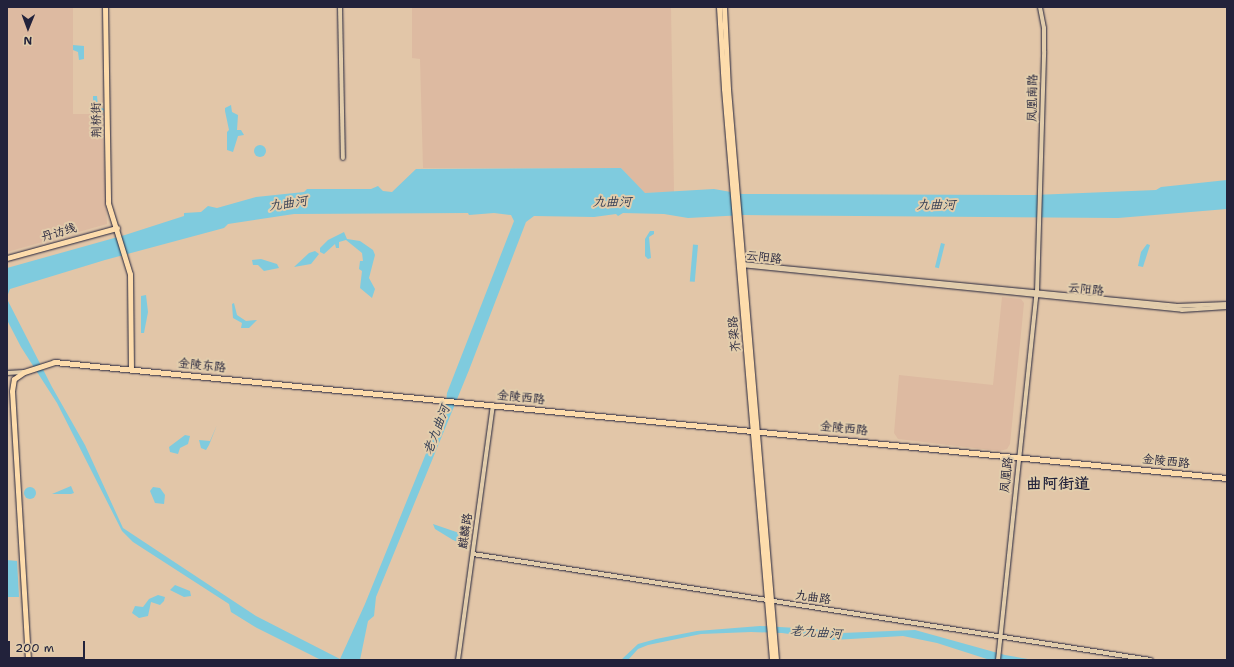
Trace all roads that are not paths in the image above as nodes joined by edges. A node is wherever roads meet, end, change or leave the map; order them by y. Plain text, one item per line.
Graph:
1 (105, 7) edge
2 (340, 7) edge
3 (719, 7) edge
4 (724, 7) edge
5 (1040, 7) edge
6 (343, 158) dead end
7 (734, 183) junction
8 (118, 229) junction
9 (7, 258) edge
10 (742, 265) junction
11 (1036, 294) junction
12 (1227, 304) edge
13 (1227, 307) edge
14 (131, 369) junction
15 (24, 372) junction
16 (9, 373) edge
17 (12, 383) junction
18 (444, 400) joint
19 (493, 405) junction
20 (755, 430) junction
21 (1018, 457) junction
22 (1227, 478) edge
23 (473, 554) junction
24 (769, 601) junction
25 (772, 634) junction
26 (1000, 638) junction
27 (28, 660) edge
28 (458, 660) edge
29 (772, 660) edge
30 (776, 660) edge
31 (998, 660) edge
32 (1151, 660) edge

1 - 8 main road, 荆桥街
2 - 6 street
3 - 7 main road, 齐梁路
4 - 7 main road, 齐梁路
5 - 11 street, 凤凰南路
7 - 10 main road, 齐梁路
8 - 9 main road, 丹访线
8 - 14 main road, 荆桥街
10 - 11 street, 云阳路
10 - 20 main road, 齐梁路
11 - 12 street, 云阳路
11 - 13 street, 云阳路
11 - 21 street, 凤凰路
14 - 15 main road, 金陵东路
14 - 18 main road, 金陵东路
15 - 16 street
15 - 17 main road
16 - 17 street
17 - 27 main road
18 - 19 main road, 金陵西路
19 - 20 main road, 金陵西路
19 - 23 street, 麒麟路
20 - 21 main road, 金陵西路
20 - 24 main road, 齐梁路
21 - 22 main road, 金陵西路
21 - 26 street, 凤凰路
23 - 24 street, 九曲路
23 - 28 street, 麒麟路
24 - 25 main road, 齐梁路
24 - 26 street, 九曲路
25 - 29 main road, 齐梁路
25 - 30 main road, 齐梁路
26 - 31 street, 凤凰路
26 - 32 street, 九曲路

